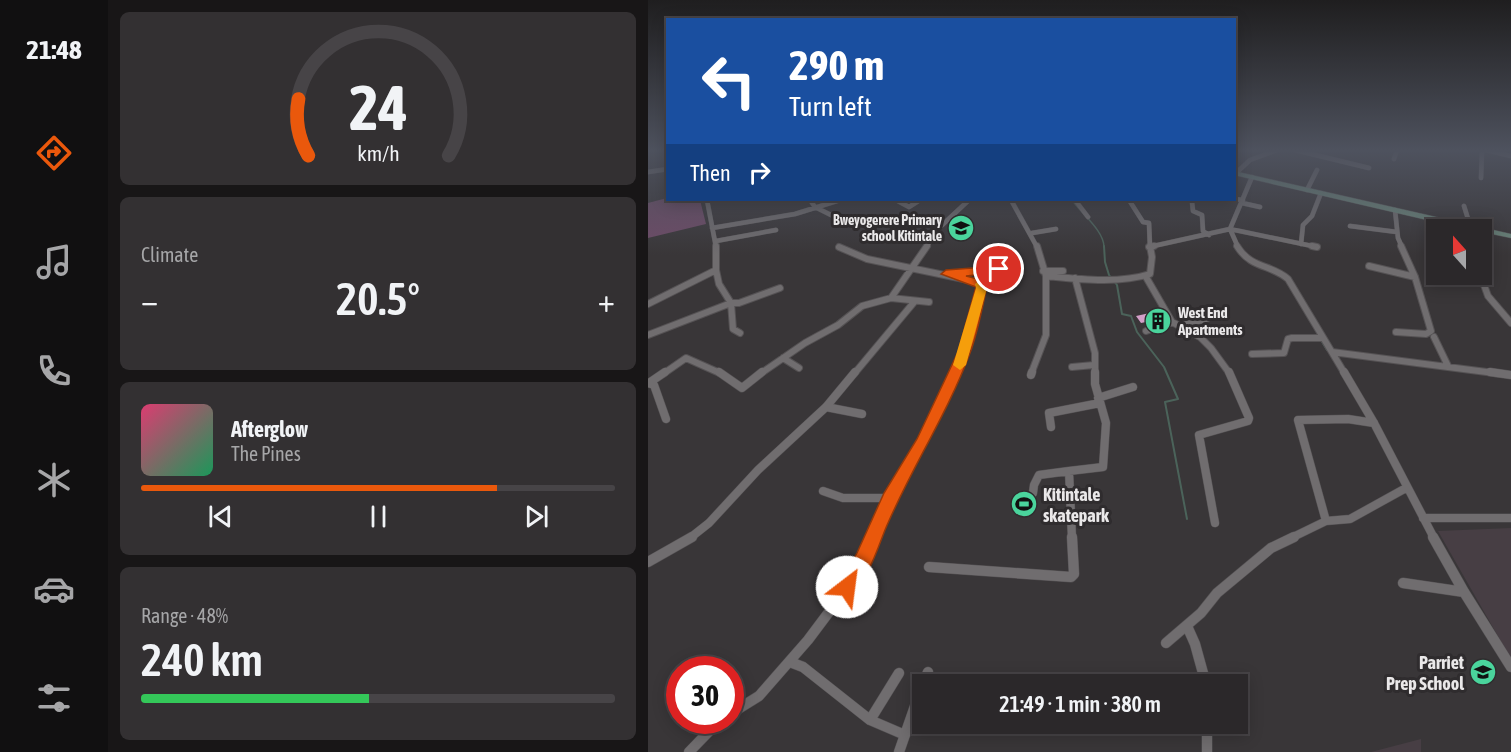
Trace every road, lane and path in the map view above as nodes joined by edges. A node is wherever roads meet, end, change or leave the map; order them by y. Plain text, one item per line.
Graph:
1 (1249, 185) edge
2 (1286, 185) edge
3 (1310, 185) edge
4 (1307, 190) junction
5 (1321, 193) junction
6 (1236, 199) edge
7 (707, 201) edge
8 (811, 201) edge
9 (836, 201) edge
10 (898, 201) edge
11 (918, 201) edge
12 (968, 201) edge
13 (1012, 201) edge
14 (1076, 201) edge
15 (1130, 201) edge
16 (1243, 201) junction
17 (1192, 202) dead end
18 (1464, 206) dead end
19 (815, 207) junction
20 (1260, 207) dead end
21 (1395, 210) junction
22 (1088, 217) dead end
23 (837, 218) dead end
24 (1430, 219) edge
25 (1468, 219) edge
26 (1350, 226) dead end
27 (712, 228) junction
28 (1056, 229) dead end
29 (1230, 229) junction
30 (776, 230) dead end
31 (1397, 232) junction
32 (1492, 232) edge
33 (1032, 233) junction
34 (1209, 235) junction
35 (1511, 236) edge
36 (716, 241) junction
37 (1301, 244) junction
38 (839, 247) dead end
39 (1149, 247) junction
40 (1317, 247) dead end
41 (1369, 266) dead end
42 (912, 267) junction
43 (1015, 267) dead end
44 (716, 270) junction
45 (1063, 271) dead end
46 (1044, 273) junction
47 (946, 274) junction
48 (1146, 277) junction
49 (1415, 277) junction
50 (1075, 278) junction
51 (1484, 285) edge
52 (780, 288) dead end
53 (891, 298) junction
54 (915, 301) junction
55 (929, 302) dead end
56 (731, 303) junction
57 (648, 304) edge
58 (1206, 319) dead end
59 (1172, 322) junction
60 (1511, 323) edge
61 (1183, 325) junction
62 (1146, 331) dead end
63 (1396, 332) dead end
64 (740, 333) dead end
65 (648, 335) edge
66 (1434, 337) dead end
67 (1323, 338) junction
68 (1332, 352) junction
69 (1252, 354) dead end
70 (783, 358) junction
71 (1094, 365) junction
72 (1448, 366) junction
73 (1072, 367) dead end
74 (799, 368) dead end
75 (1031, 375) dead end
76 (1511, 375) edge
77 (649, 383) edge
78 (1133, 387) dead end
79 (1099, 400) junction
80 (826, 407) junction
81 (862, 414) dead end
82 (666, 418) dead end
83 (1374, 423) junction
84 (1051, 427) dead end
85 (1069, 471) junction
86 (1406, 488) junction
87 (823, 491) dead end
88 (1033, 493) dead end
89 (890, 498) junction
90 (1423, 518) junction
91 (1511, 518) edge
92 (1326, 521) junction
93 (1215, 523) dead end
94 (648, 562) edge
95 (929, 567) dead end
96 (1403, 583) dead end
97 (1464, 592) junction
98 (1187, 626) junction
99 (1166, 643) dead end
100 (790, 662) junction
101 (1511, 667) edge
102 (899, 673) dead end
103 (1203, 674) edge
104 (744, 705) edge
105 (912, 716) edge
106 (870, 720) junction
107 (704, 734) edge
108 (1207, 734) edge
109 (905, 735) junction
110 (689, 752) edge
111 (899, 752) edge
112 (1207, 752) edge

1 - 16 street
2 - 4 main road
3 - 4 street
4 - 5 main road
5 - 21 main road
5 - 37 street
6 - 16 street
7 - 27 street
8 - 19 street
9 - 19 street
10 - 11 street
12 - 42 street
13 - 33 street
14 - 22 street
15 - 39 street
16 - 20 street
16 - 29 street
17 - 34 street
18 - 25 street
19 - 23 street
19 - 27 street
21 - 24 main road
21 - 31 street
26 - 31 street
27 - 36 street
28 - 33 street
29 - 34 street
29 - 37 street
29 - 67 street
30 - 36 street
31 - 49 street
32 - 35 main road
33 - 46 street
34 - 39 street
36 - 44 street
37 - 40 street
38 - 42 street
39 - 48 street
41 - 49 street
42 - 47 street
42 - 53 street
43 - 47 street
44 - 56 street
44 - 57 street
45 - 46 street
46 - 50 street
46 - 75 street
47 - 89 street
48 - 50 street
48 - 59 street
49 - 63 street
50 - 71 street
51 - 60 street
52 - 56 street
53 - 54 street
53 - 70 street
54 - 55 street
54 - 80 street
56 - 64 street
56 - 65 street
58 - 61 street
59 - 61 street
59 - 62 street
61 - 93 street
66 - 72 street
67 - 68 street
67 - 69 street
68 - 72 street
68 - 83 street
70 - 74 street
70 - 77 street
71 - 73 street
71 - 79 street
72 - 76 street
77 - 82 street
78 - 79 street
79 - 84 street
79 - 85 street
80 - 81 street
80 - 94 street
83 - 86 street
83 - 92 street
85 - 88 street
85 - 95 street
86 - 90 street
86 - 92 street
87 - 89 street
89 - 100 street
90 - 91 street
90 - 97 street
92 - 98 street
96 - 97 street
97 - 101 street
98 - 99 street
98 - 103 street
100 - 104 street
100 - 106 street
102 - 106 street
105 - 109 street
106 - 109 street
107 - 110 street
108 - 112 street
109 - 111 street

